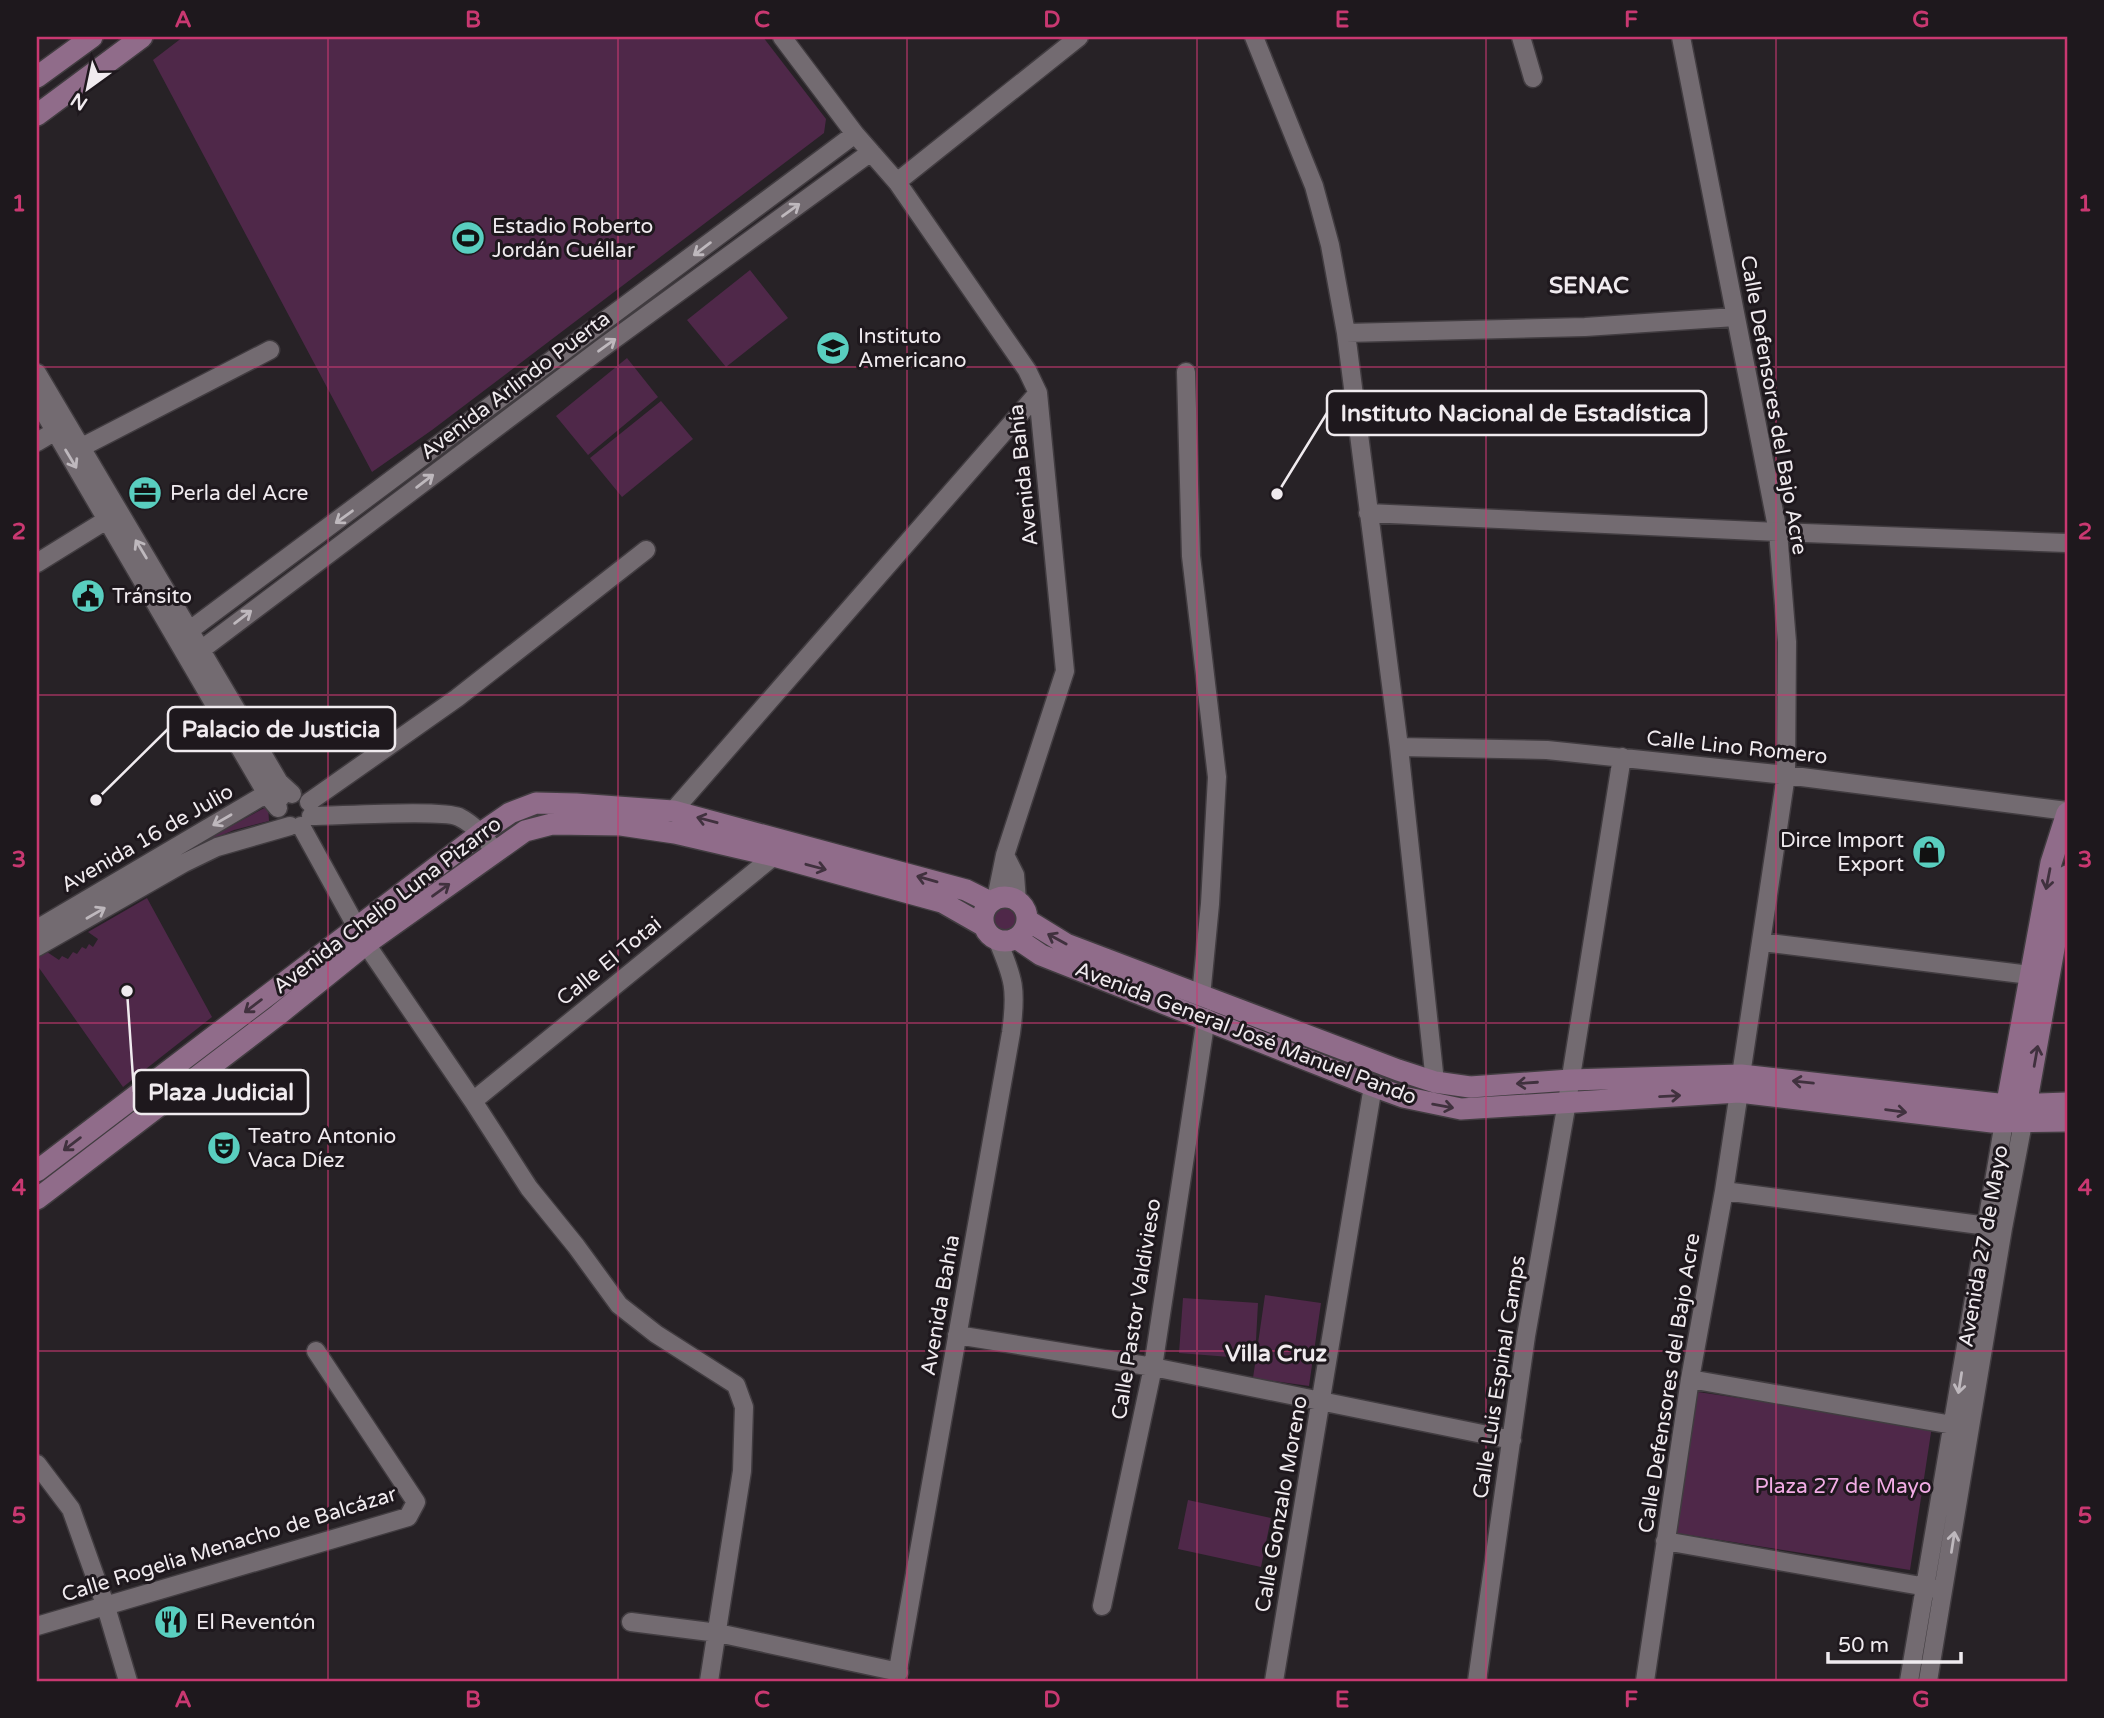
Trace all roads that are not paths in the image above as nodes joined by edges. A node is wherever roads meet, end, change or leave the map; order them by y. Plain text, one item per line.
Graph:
1 (92, 37) edge
2 (142, 37) edge
3 (782, 37) edge
4 (1079, 37) edge
5 (1254, 37) edge
6 (1521, 37) edge
7 (1681, 37) edge
8 (37, 78) edge
9 (1534, 78) dead end
10 (37, 115) edge
11 (855, 134) junction
12 (871, 152) junction
13 (897, 182) junction
14 (1735, 317) junction
15 (1346, 333) junction
16 (270, 350) dead end
17 (1186, 372) dead end
18 (37, 373) edge
19 (1038, 393) junction
20 (37, 400) edge
21 (60, 428) junction
22 (37, 442) edge
23 (82, 447) junction
24 (1368, 513) junction
25 (113, 516) junction
26 (1778, 532) junction
27 (2067, 543) edge
28 (646, 550) dead end
29 (37, 563) edge
30 (184, 635) junction
31 (194, 654) junction
32 (1399, 747) junction
33 (1622, 757) junction
34 (252, 767) junction
35 (1786, 775) junction
36 (281, 799) junction
37 (246, 806) junction
38 (673, 811) junction
39 (2067, 812) edge
40 (303, 818) junction
41 (481, 833) junction
42 (495, 852) junction
43 (1005, 855) junction
44 (774, 856) junction
45 (2067, 876) edge
46 (993, 901) junction
47 (1017, 901) junction
48 (37, 929) edge
49 (1006, 931) junction
50 (361, 936) junction
51 (1762, 942) junction
52 (37, 947) edge
53 (2030, 975) junction
54 (1201, 996) junction
55 (1206, 1018) junction
56 (1570, 1080) junction
57 (1435, 1082) junction
58 (1740, 1084) junction
59 (1373, 1086) junction
60 (473, 1101) junction
61 (1567, 1102) junction
62 (2067, 1103) edge
63 (2015, 1114) junction
64 (2067, 1121) edge
65 (37, 1171) edge
66 (1724, 1191) junction
67 (37, 1199) edge
68 (1994, 1227) junction
69 (957, 1335) junction
70 (316, 1350) dead end
71 (1153, 1367) junction
72 (1690, 1378) junction
73 (1321, 1401) junction
74 (1953, 1425) junction
75 (1971, 1429) junction
76 (1512, 1440) junction
77 (37, 1464) edge
78 (1665, 1541) junction
79 (1926, 1587) junction
80 (1945, 1590) junction
81 (1102, 1605) dead end
82 (106, 1607) junction
83 (631, 1622) dead end
84 (37, 1626) edge
85 (718, 1633) junction
86 (897, 1676) edge
87 (128, 1681) edge
88 (709, 1681) edge
89 (1275, 1681) edge
90 (1477, 1681) edge
91 (1645, 1681) edge
92 (1909, 1681) edge
93 (1928, 1681) edge

1 - 8 main road
2 - 10 main road
3 - 11 street, Avenida Bahía
4 - 13 street
5 - 15 street
6 - 9 street
7 - 14 street, Calle Defensores del Bajo Acre
11 - 12 street, Avenida Bahía
11 -> 30 street, Avenida Arlindo Puerta
12 - 13 street, Avenida Bahía
31 -> 12 street, Avenida Arlindo Puerta
13 - 19 street, Avenida Bahía
14 - 15 street
14 - 26 street, Calle Defensores del Bajo Acre
15 - 24 street
16 - 23 street
17 - 54 street
18 - 21 street
19 - 38 street
19 - 43 street, Avenida Bahía
20 - 21 street
21 - 22 street
21 - 23 street
21 -> 25 street
23 - 25 street
24 - 26 street
24 - 32 street
25 - 29 street
25 - 30 street
26 - 27 street
26 - 35 street, Calle Defensores del Bajo Acre
28 - 40 street
30 - 31 street
31 - 34 street
31 - 36 street
32 - 33 street, Calle Lino Romero
32 - 57 street
33 - 35 street, Calle Lino Romero
33 - 56 street, Calle Luis Espinal Camps
34 - 36 street
34 - 37 street
35 - 39 street, Calle Lino Romero
35 - 51 street, Calle Defensores del Bajo Acre
36 - 37 street, Avenida 16 de Julio
36 - 40 street
36 - 40 street
37 -> 48 street, Avenida 16 de Julio
38 - 41 main road, Avenida Chelio Luna Pizarro
46 -> 38 main road, Avenida Chelio Luna Pizarro
39 -> 53 main road, Avenida 27 de Mayo
40 - 41 street, Avenida 16 de Julio
40 - 50 street
52 -> 40 street, Avenida 16 de Julio
41 - 42 street, Avenida 16 de Julio
41 - 50 main road, Avenida Chelio Luna Pizarro
42 - 44 main road, Avenida Chelio Luna Pizarro
50 -> 42 main road, Avenida Chelio Luna Pizarro
43 - 46 street, Avenida Bahía
43 - 47 street
44 -> 49 main road, Avenida Chelio Luna Pizarro
44 - 60 street, Calle El Totai
63 -> 45 main road, Avenida 27 de Mayo
46 - 47 main road, Avenida Chelio Luna Pizarro
46 - 49 main road
47 - 49 main road
54 -> 49 main road, Avenida General José Manuel Pando
49 - 55 main road, Avenida General José Manuel Pando
49 - 69 street, Avenida Bahía
50 - 60 street
50 -> 65 main road, Avenida Chelio Luna Pizarro
50 - 67 main road, Avenida Chelio Luna Pizarro
51 - 53 street
51 - 58 street, Calle Defensores del Bajo Acre
53 - 63 main road, Avenida 27 de Mayo
54 - 57 main road, Avenida General José Manuel Pando
55 - 59 main road, Avenida General José Manuel Pando
55 - 71 street, Calle Pastor Valdivieso
56 -> 57 main road, Avenida General José Manuel Pando
56 - 58 main road, Avenida General José Manuel Pando
56 - 61 street, Calle Luis Espinal Camps
61 -> 58 main road, Avenida General José Manuel Pando
58 - 63 main road, Avenida General José Manuel Pando
58 - 66 street, Calle Defensores del Bajo Acre
59 -> 61 main road, Avenida General José Manuel Pando
59 - 73 street, Calle Gonzalo Moreno
60 - 85 street
61 - 76 street, Calle Luis Espinal Camps
62 - 63 main road, Avenida General José Manuel Pando
63 - 64 main road, Avenida General José Manuel Pando
63 - 68 street, Avenida 27 de Mayo
66 - 68 street
66 - 72 street, Calle Defensores del Bajo Acre
68 -> 74 street, Avenida 27 de Mayo
68 - 75 street, Avenida 27 de Mayo
69 - 71 street
69 - 86 street, Avenida Bahía
70 - 82 street, Calle Rogelia Menacho de Balcázar
71 - 73 street
71 - 81 street, Calle Pastor Valdivieso
72 - 74 street
72 - 78 street, Calle Defensores del Bajo Acre
73 - 76 street
73 - 89 street, Calle Gonzalo Moreno
74 - 75 street
74 - 79 street, Avenida 27 de Mayo
80 -> 75 street, Avenida 27 de Mayo
76 - 90 street, Calle Luis Espinal Camps
77 - 82 street
78 - 79 street
78 - 91 street, Calle Defensores del Bajo Acre
79 - 80 street
79 - 92 street, Avenida 27 de Mayo
80 - 93 street, Avenida 27 de Mayo
82 - 84 street, Calle Rogelia Menacho de Balcázar
82 - 87 street
83 - 85 street
85 - 86 street
85 - 88 street

